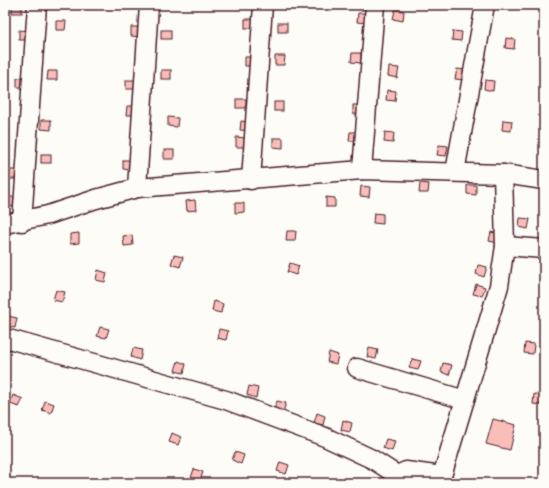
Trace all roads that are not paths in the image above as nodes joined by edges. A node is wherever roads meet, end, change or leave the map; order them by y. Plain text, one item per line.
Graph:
1 (37, 5) edge
2 (149, 5) edge
3 (263, 5) edge
4 (375, 5) edge
5 (484, 5) edge
6 (362, 170) junction
7 (455, 172) junction
8 (502, 174) junction
9 (251, 180) junction
10 (544, 180) edge
11 (137, 188) junction
12 (14, 223) edge
13 (505, 246) junction
14 (544, 249) edge
15 (5, 338) edge
16 (357, 368) dead end
17 (465, 400) junction
18 (399, 479) edge

1 - 12 street
2 - 11 street
3 - 9 street
4 - 6 street
5 - 7 street
6 - 7 street
6 - 9 street
7 - 8 street
8 - 10 street
8 - 13 street
9 - 11 street
11 - 12 street
13 - 14 street
13 - 17 street
15 - 18 street
16 - 17 street
17 - 18 street

